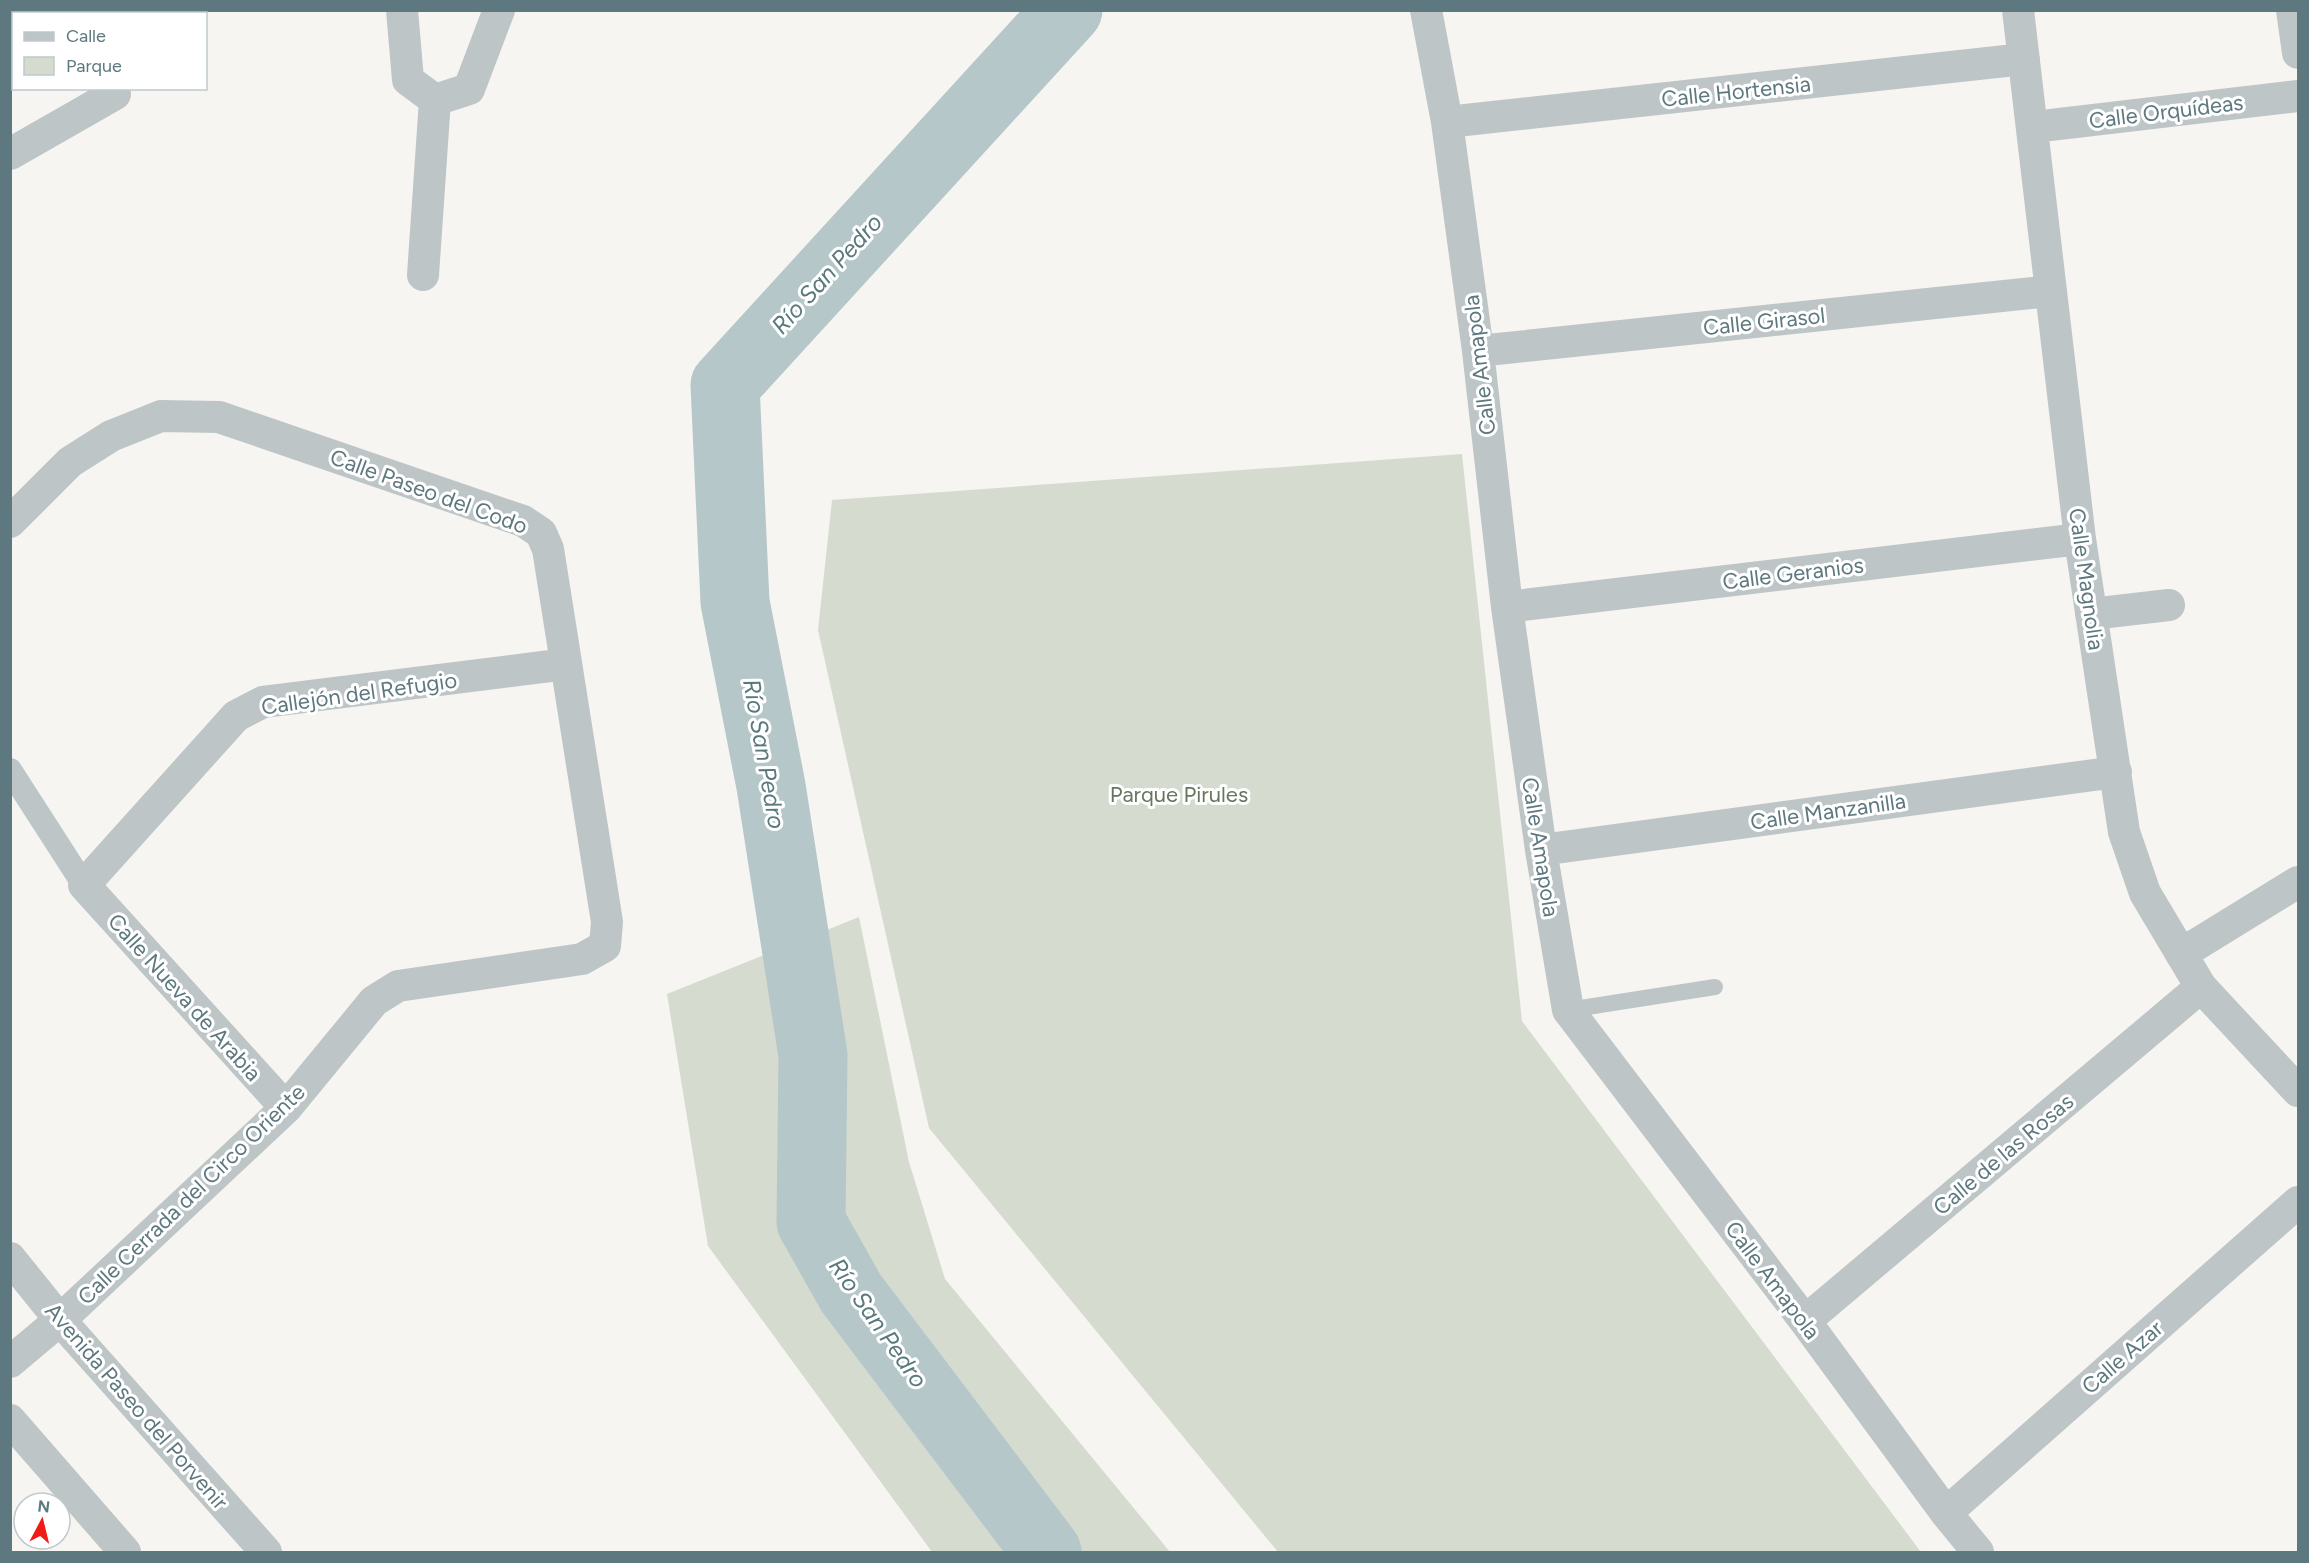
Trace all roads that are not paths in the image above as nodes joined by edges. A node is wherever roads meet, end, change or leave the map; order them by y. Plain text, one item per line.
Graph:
1 (402, 10) edge
2 (500, 10) edge
3 (1426, 10) edge
4 (2018, 10) edge
5 (2292, 10) edge
6 (2298, 53) edge
7 (2024, 59) junction
8 (115, 94) dead end
9 (2298, 96) edge
10 (435, 100) junction
11 (1447, 122) junction
12 (2033, 127) junction
13 (10, 154) edge
14 (423, 274) dead end
15 (2051, 291) junction
16 (1478, 351) junction
17 (10, 522) edge
18 (2080, 539) junction
19 (2169, 605) dead end
20 (1507, 607) junction
21 (2091, 614) junction
22 (566, 664) junction
23 (10, 770) edge
24 (2116, 772) junction
25 (1541, 850) junction
26 (2298, 882) edge
27 (84, 885) junction
28 (604, 946) joint
29 (2181, 954) junction
30 (1715, 987) dead end
31 (2200, 987) junction
32 (1568, 1010) junction
33 (2298, 1091) edge
34 (286, 1108) junction
35 (2298, 1202) edge
36 (10, 1258) edge
37 (60, 1320) junction
38 (1805, 1322) junction
39 (10, 1362) edge
40 (10, 1420) edge
41 (1946, 1513) junction
42 (125, 1552) edge
43 (266, 1552) edge
44 (1978, 1552) edge

1 - 10 street
2 - 10 street
3 - 11 street, Calle Amapola
4 - 7 street, Calle Magnolia
5 - 6 street
7 - 11 street, Calle Hortensia
7 - 12 street, Calle Magnolia
8 - 13 street
9 - 12 street, Calle Orquídeas
10 - 14 street
11 - 16 street, Calle Amapola
12 - 15 street, Calle Magnolia
15 - 16 street, Calle Girasol
15 - 18 street, Calle Magnolia
16 - 20 street, Calle Amapola
17 - 22 street, Calle Paseo del Codo
18 - 20 street, Calle Geranios
18 - 21 street, Calle Magnolia
19 - 21 street
20 - 25 street, Calle Amapola
21 - 24 street, Calle Magnolia
22 - 27 street, Callejón del Refugio
22 - 28 street, Calle Paseo del Codo
23 - 27 street
24 - 25 street, Calle Manzanilla
24 - 29 street, Calle Magnolia
25 - 32 street, Calle Amapola
26 - 29 street
27 - 34 street, Calle Nueva de Arabia
28 - 34 street, Calle Cerrada del Circo Oriente
29 - 31 street, Calle Magnolia
30 - 32 lane
31 - 33 street, Calle Magnolia
31 - 38 street, Calle de las Rosas
32 - 38 street, Calle Amapola
34 - 37 street, Calle Cerrada del Circo Oriente
35 - 41 street, Calle Azar
36 - 37 street, Avenida Paseo del Porvenir
37 - 39 street, Calle Cerrada del Circo Oriente
37 - 43 street, Avenida Paseo del Porvenir
38 - 41 street, Calle Amapola
40 - 42 street
41 - 44 street, Calle Amapola

